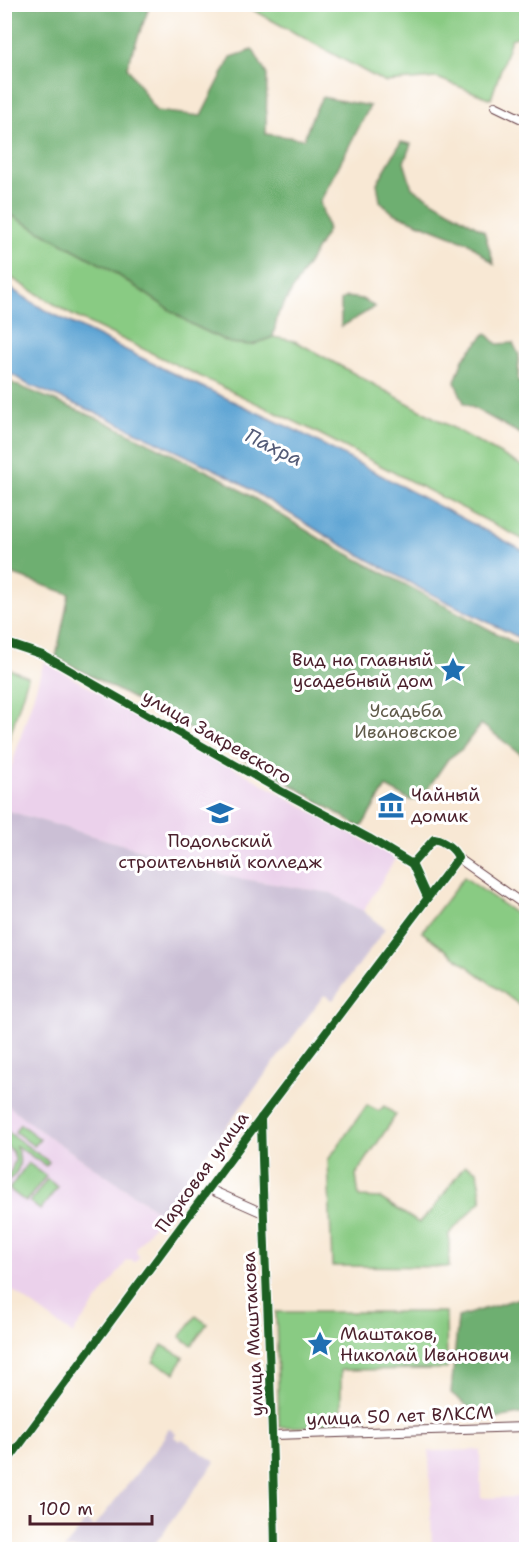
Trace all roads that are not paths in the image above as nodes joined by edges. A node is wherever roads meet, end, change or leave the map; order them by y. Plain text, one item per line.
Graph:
1 (495, 106) dead end
2 (526, 121) edge
3 (4, 642) edge
4 (458, 858) junction
5 (412, 864) junction
6 (427, 897) junction
7 (526, 906) edge
8 (261, 1118) junction
9 (209, 1190) junction
10 (263, 1213) junction
11 (526, 1427) edge
12 (274, 1435) junction
13 (4, 1466) edge
14 (274, 1550) edge

1 - 2 street
3 - 5 street, улица Закревского
4 - 5 street
4 - 6 street, Парковая улица
4 - 7 street
5 - 6 street
6 - 8 street, Парковая улица
8 - 9 street, Парковая улица
8 - 10 street, улица Маштакова
9 - 10 street
9 - 13 street, Парковая улица
10 - 12 street, улица Маштакова
11 - 12 street, улица 50 лет ВЛКСМ
12 - 14 street, улица Маштакова

